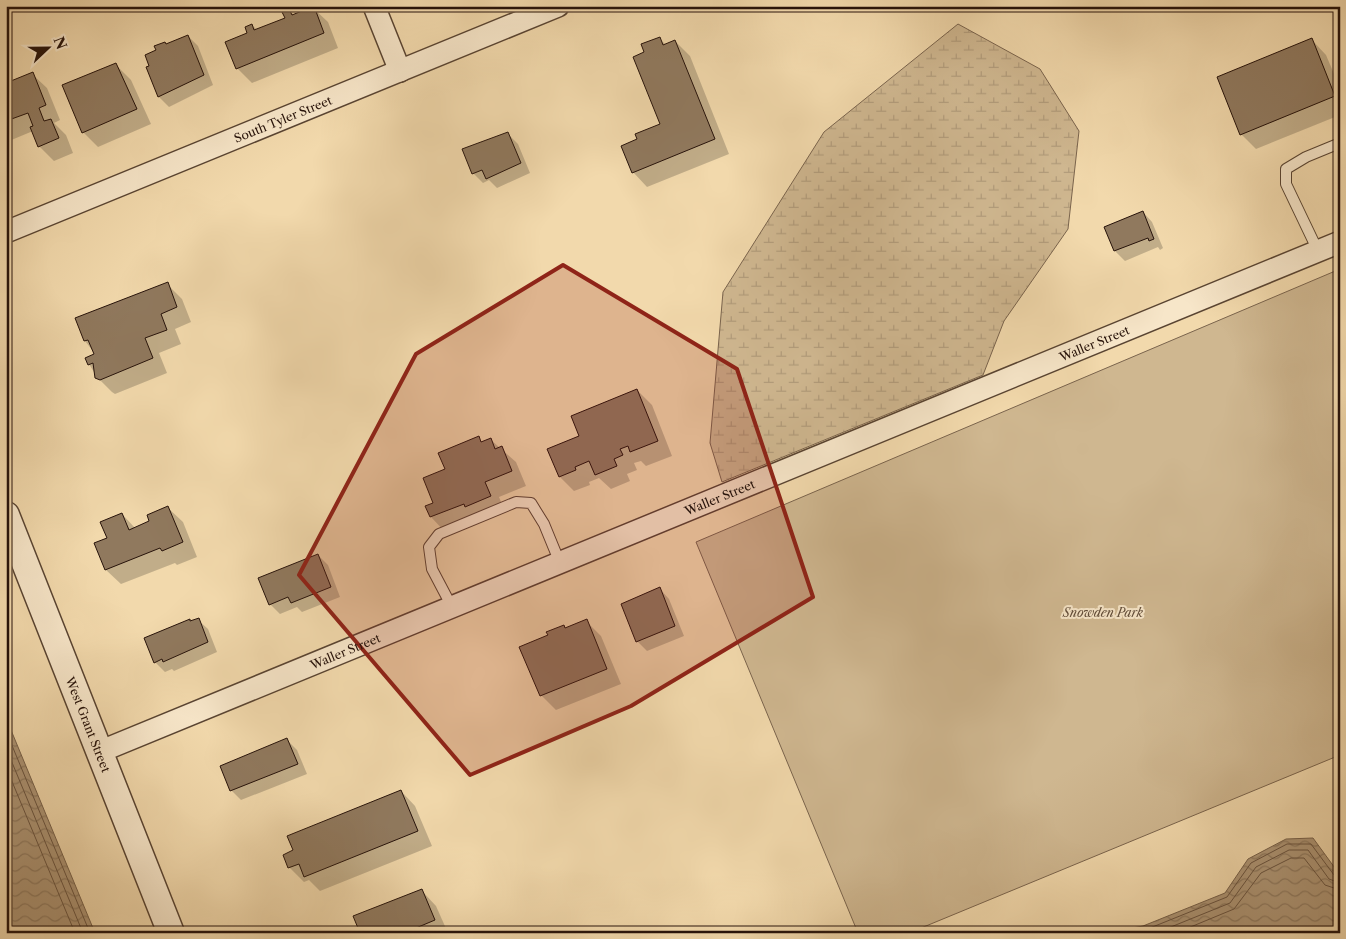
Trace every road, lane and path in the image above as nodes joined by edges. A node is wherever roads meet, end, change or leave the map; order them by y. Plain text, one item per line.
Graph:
1 (374, 6) edge
2 (558, 6) edge
3 (400, 71) junction
4 (1340, 143) edge
5 (6, 232) edge
6 (1340, 242) edge
7 (1318, 251) junction
8 (6, 515) edge
9 (560, 562) junction
10 (452, 607) junction
11 (99, 752) junction
12 (171, 933) edge

1 - 3 street
2 - 3 street, South Tyler Street
3 - 5 street, South Tyler Street
4 - 7 lane
6 - 7 street, Waller Street
7 - 9 street, Waller Street
8 - 11 street, West Grant Street
9 - 10 street, Waller Street
9 - 10 lane
10 - 11 street, Waller Street
11 - 12 street, West Grant Street

